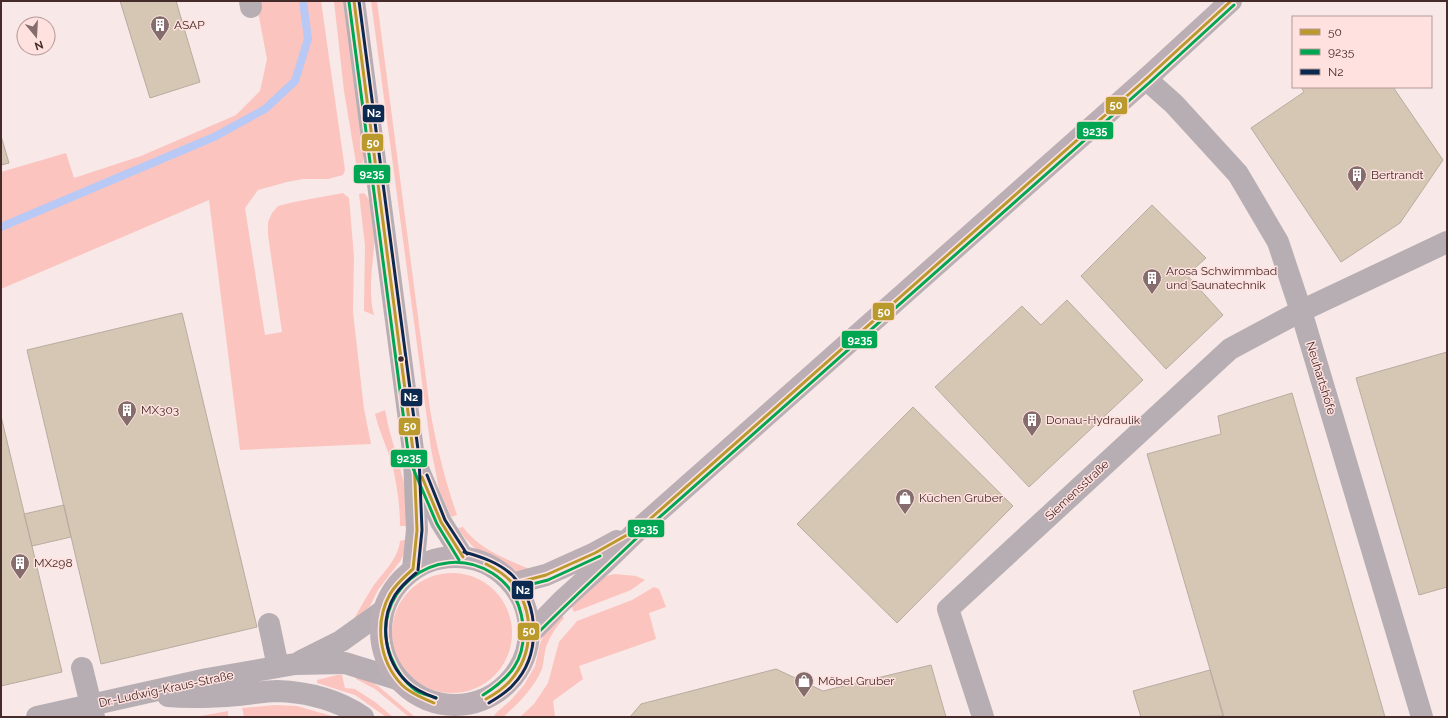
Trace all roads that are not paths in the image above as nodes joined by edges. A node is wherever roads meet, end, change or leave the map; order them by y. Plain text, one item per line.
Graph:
1 (354, 1) edge
2 (1231, 1) edge
3 (1146, 79) junction
4 (1447, 242) edge
5 (1301, 311) junction
6 (414, 458) junction
7 (641, 527) junction
8 (463, 557) junction
9 (413, 569) junction
10 (512, 584) junction
11 (383, 611) junction
12 (268, 624) dead end
13 (529, 635) junction
14 (286, 666) junction
15 (82, 668) dead end
16 (397, 679) junction
17 (141, 694) junction
18 (484, 708) edge
19 (435, 710) edge
20 (92, 711) edge
21 (37, 717) edge
22 (363, 717) edge
23 (983, 717) edge
24 (1422, 717) edge

1 - 6 street
2 - 3 main road
3 - 5 street, Neuhartshöfe
3 - 7 main road
4 - 5 street
5 - 23 street, Siemensstraße
5 - 24 street, Neuhartshöfe
6 - 8 street
6 - 9 street
7 - 10 main road
7 - 13 main road
8 - 9 main road
8 - 10 main road
9 - 11 main road
10 - 13 main road
11 - 14 street, Dr.-Ludwig-Kraus-Straße
11 - 16 main road
12 - 14 street
13 - 18 main road
14 - 16 street, Dr.-Ludwig-Kraus-Straße
14 - 17 street, Dr.-Ludwig-Kraus-Straße
15 - 20 street
16 - 19 main road
17 - 20 street, Dr.-Ludwig-Kraus-Straße
17 - 22 street
18 - 19 main road
20 - 21 street, Dr.-Ludwig-Kraus-Straße

